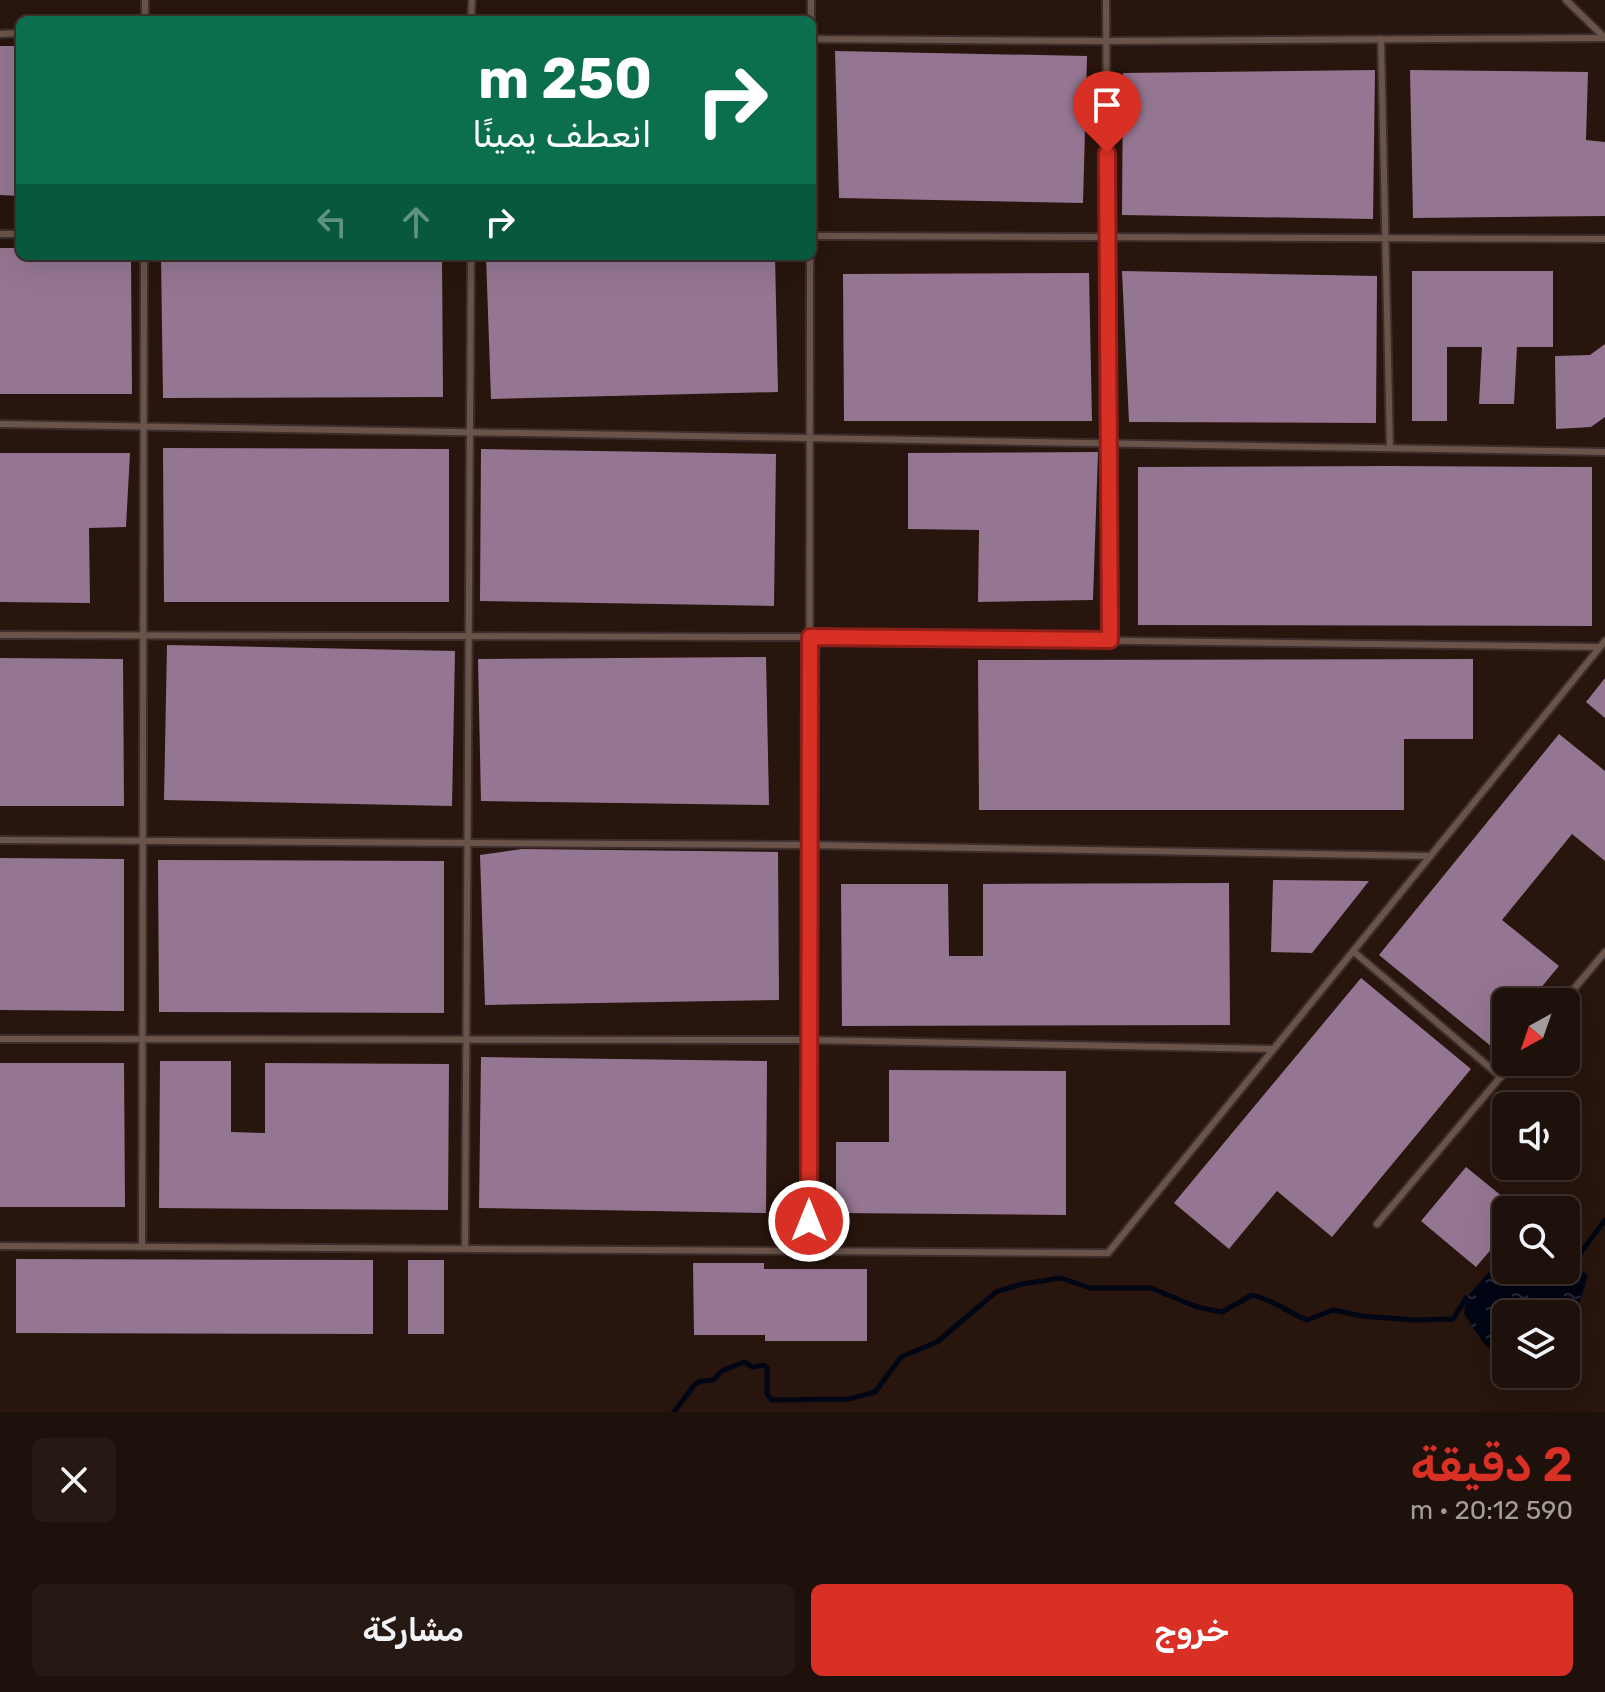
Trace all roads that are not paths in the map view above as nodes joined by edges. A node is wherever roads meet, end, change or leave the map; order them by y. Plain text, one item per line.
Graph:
1 (1106, 0) edge
2 (1566, 0) edge
3 (1605, 38) edge
4 (816, 39) edge
5 (1381, 39) junction
6 (1106, 41) junction
7 (816, 236) edge
8 (1107, 238) junction
9 (1385, 238) junction
10 (1605, 239) edge
11 (144, 260) edge
12 (471, 260) edge
13 (810, 260) edge
14 (0, 424) edge
15 (142, 427) junction
16 (470, 432) junction
17 (810, 438) junction
18 (1109, 443) junction
19 (1390, 448) junction
20 (1605, 452) edge
21 (0, 635) edge
22 (143, 635) junction
23 (468, 636) junction
24 (810, 637) junction
25 (1110, 640) junction
26 (1605, 641) edge
27 (1599, 647) junction
28 (0, 840) edge
29 (143, 841) junction
30 (467, 843) junction
31 (809, 845) junction
32 (1430, 856) junction
33 (1353, 951) junction
34 (1605, 952) edge
35 (1575, 988) edge
36 (0, 1039) edge
37 (142, 1039) junction
38 (466, 1039) junction
39 (809, 1040) junction
40 (1273, 1049) junction
41 (1501, 1077) joint
42 (1377, 1224) dead end
43 (0, 1246) edge
44 (142, 1247) junction
45 (465, 1249) junction
46 (809, 1251) junction

1 - 6 lane
2 - 3 lane
3 - 5 lane
4 - 6 lane
5 - 6 lane
5 - 9 lane
6 - 8 lane
7 - 8 lane
8 - 9 lane
8 - 18 lane
9 - 10 lane
9 - 19 lane
11 - 15 lane
12 - 16 lane
13 - 17 lane
14 - 15 lane
15 - 16 lane
15 - 22 lane
16 - 17 lane
16 - 23 lane
17 - 18 lane
17 - 24 lane
18 - 19 lane
18 - 25 lane
19 - 20 lane
21 - 22 lane
22 - 23 lane
22 - 29 lane
23 - 24 lane
23 - 30 lane
24 - 25 lane
24 - 31 lane
25 - 27 lane
26 - 27 lane
27 - 32 lane
28 - 29 lane
29 - 30 lane
29 - 37 lane
30 - 31 lane
30 - 38 lane
31 - 32 lane
31 - 39 lane
32 - 33 lane
33 - 40 lane
33 - 41 lane
34 - 35 lane
36 - 37 lane
37 - 38 lane
37 - 44 lane
38 - 39 lane
38 - 45 lane
39 - 40 lane
39 - 46 lane
40 - 46 lane
41 - 42 lane
43 - 44 lane
44 - 45 lane
45 - 46 lane

